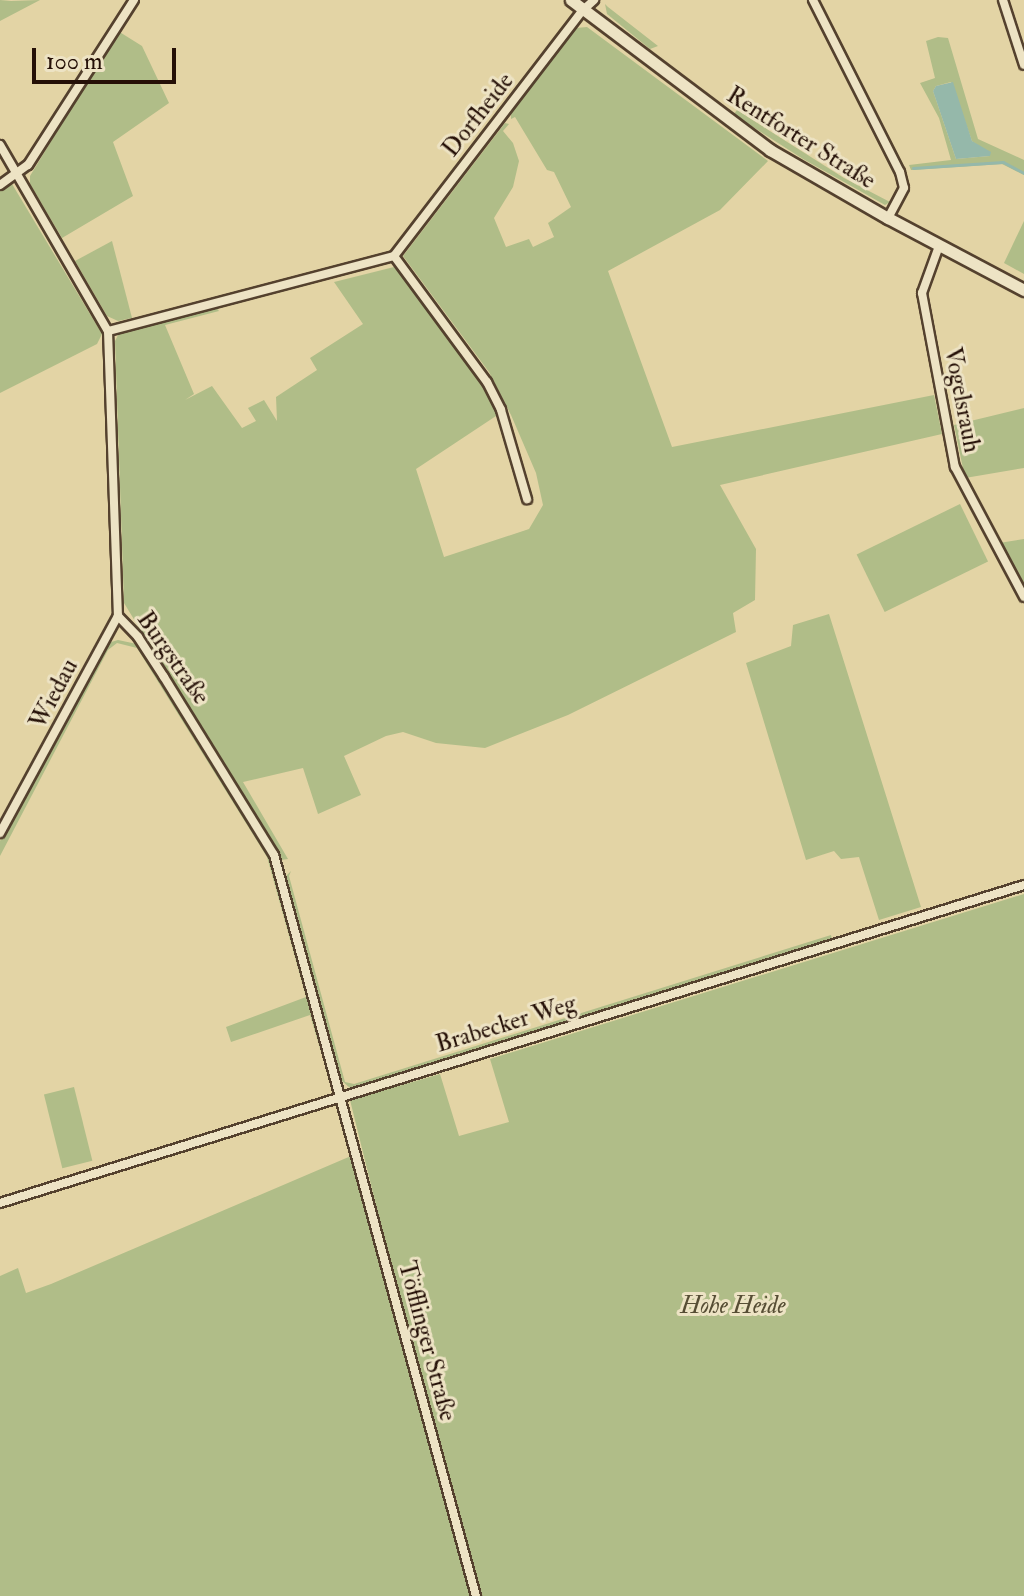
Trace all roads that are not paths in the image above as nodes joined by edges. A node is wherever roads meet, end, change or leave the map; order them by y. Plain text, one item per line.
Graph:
1 (134, 0) edge
2 (571, 0) edge
3 (594, 0) edge
4 (813, 0) edge
5 (1003, 0) edge
6 (583, 10) junction
7 (1024, 65) edge
8 (0, 145) edge
9 (18, 174) junction
10 (0, 185) edge
11 (888, 218) junction
12 (939, 246) junction
13 (394, 256) junction
14 (1024, 290) edge
15 (108, 331) junction
16 (527, 499) dead end
17 (1024, 597) edge
18 (118, 616) junction
19 (0, 833) edge
20 (1024, 885) edge
21 (340, 1097) junction
22 (0, 1203) edge
23 (476, 1596) edge

1 - 9 street
2 - 6 main road, Rentforter Straße
3 - 6 street, Dorfheide
4 - 11 street
5 - 7 street
6 - 11 main road, Rentforter Straße
6 - 13 street, Dorfheide
8 - 9 street, Burgstraße
9 - 10 street
9 - 15 street, Burgstraße
11 - 12 main road, Rentforter Straße
12 - 14 main road, Rentforter Straße
12 - 17 street, Vogelsrauh
13 - 15 street
13 - 16 street
15 - 18 street, Burgstraße
18 - 19 street, Wiedau
18 - 21 street, Burgstraße
20 - 21 street, Brabecker Weg
21 - 22 street, Brabecker Weg
21 - 23 street, Töfflinger Straße

